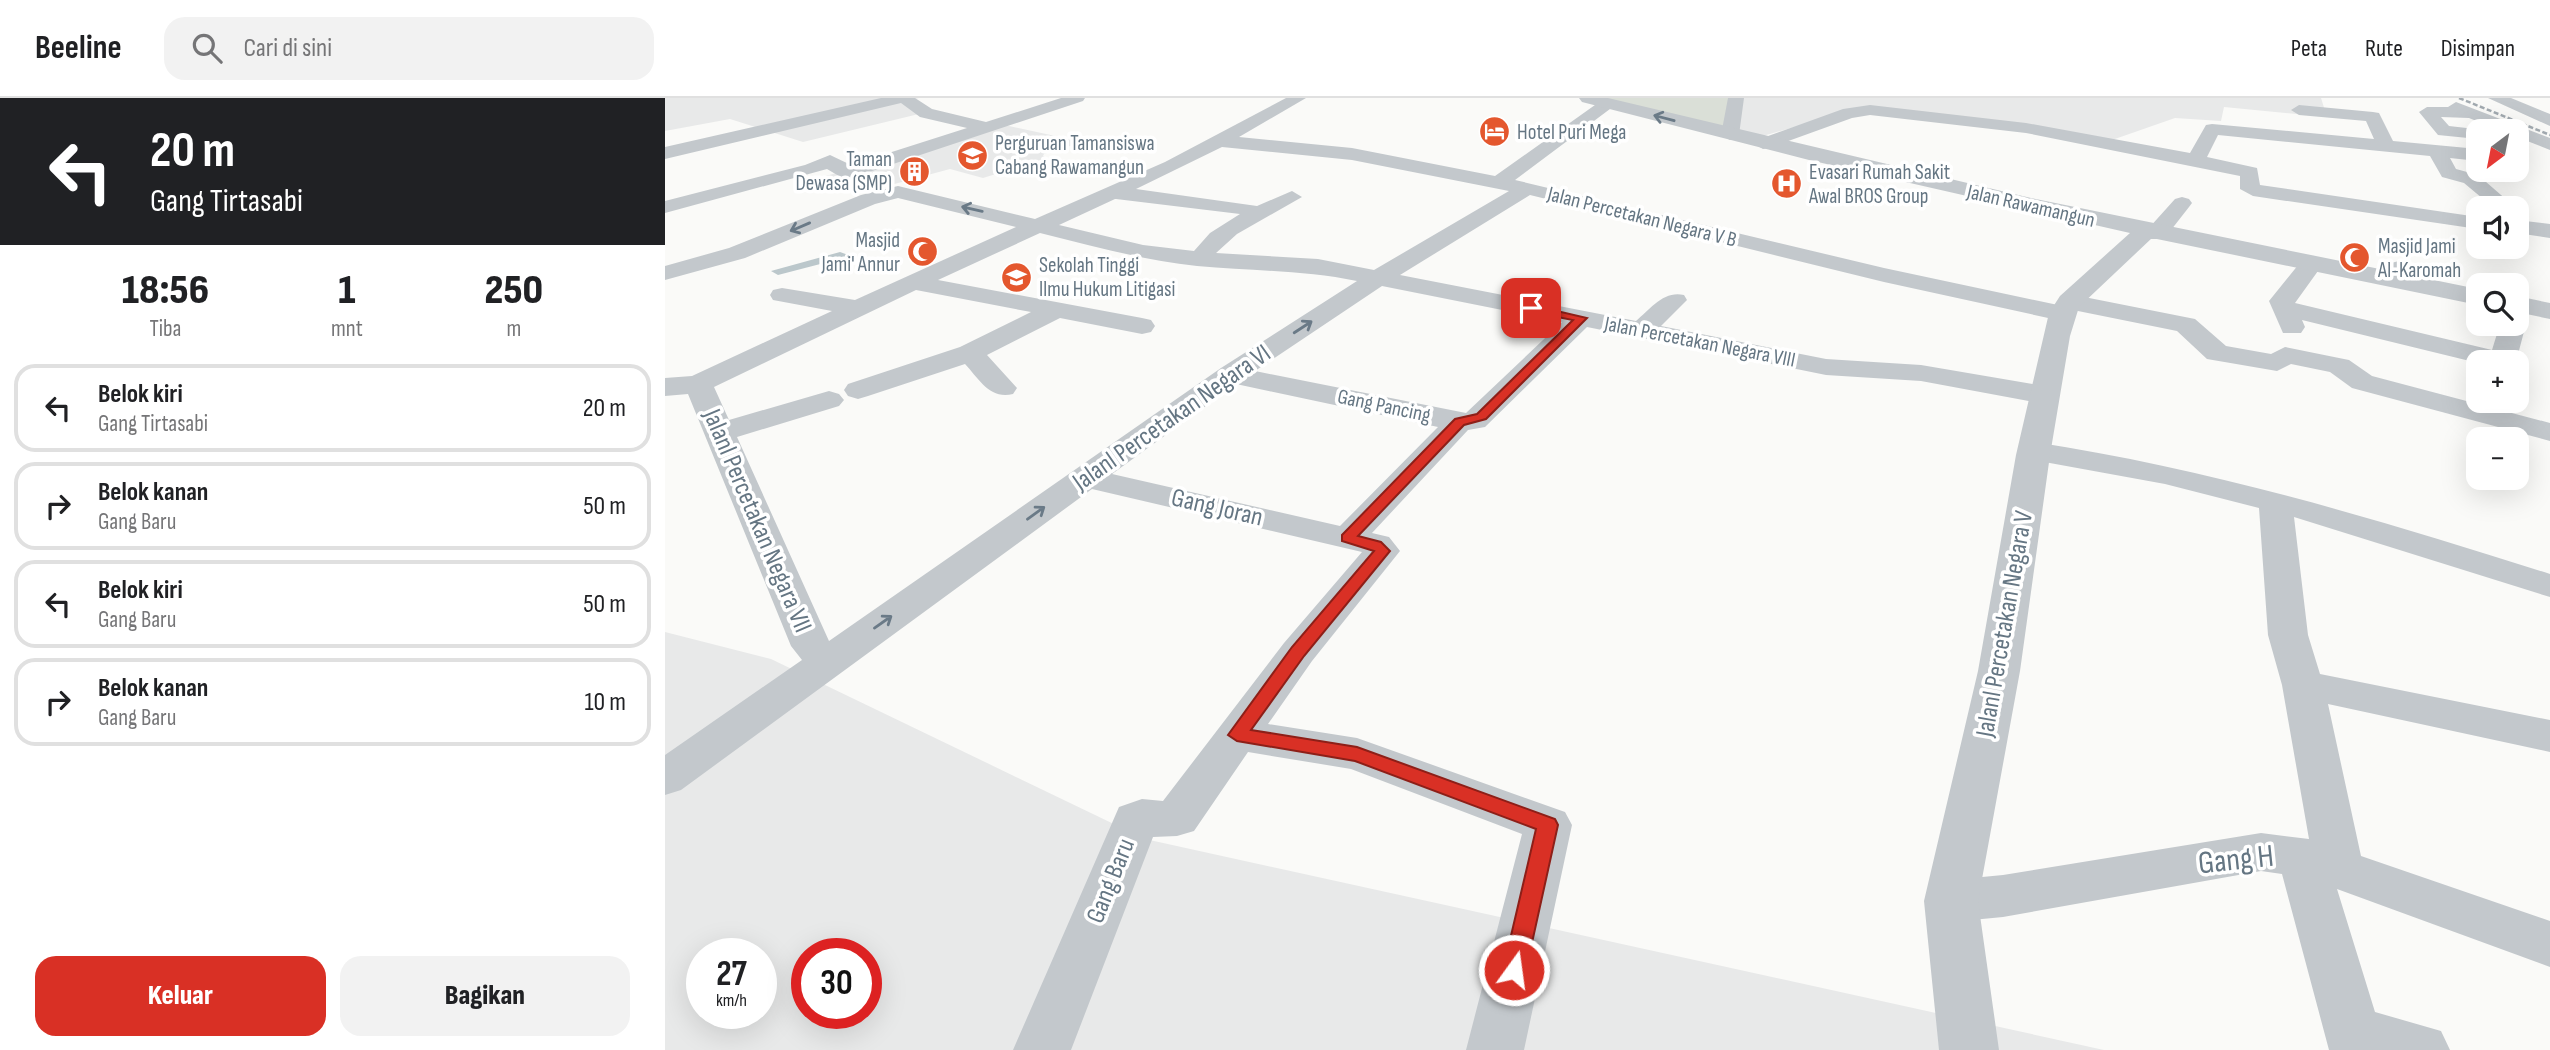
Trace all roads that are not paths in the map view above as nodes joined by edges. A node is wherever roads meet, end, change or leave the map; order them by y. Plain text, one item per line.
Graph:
1 (903, 98) edge
2 (1077, 98) edge
3 (1298, 98) edge
4 (1588, 98) edge
5 (1736, 98) edge
6 (2334, 98) edge
7 (2433, 98) edge
8 (2497, 98) edge
9 (1608, 103) junction
10 (2298, 110) dead end
11 (2470, 113) junction
12 (2350, 115) junction
13 (2484, 119) edge
14 (2550, 121) edge
15 (987, 127) junction
16 (757, 132) junction
17 (2466, 133) edge
18 (1730, 135) junction
19 (1220, 141) junction
20 (2529, 141) edge
21 (781, 142) dead end
22 (1763, 144) junction
23 (2386, 145) junction
24 (2437, 151) junction
25 (806, 152) dead end
26 (665, 153) edge
27 (2466, 154) edge
28 (2546, 155) edge
29 (2195, 161) junction
30 (837, 168) junction
31 (1498, 183) junction
32 (1526, 189) junction
33 (886, 193) junction
34 (1116, 193) junction
35 (2493, 196) edge
36 (1292, 197) dead end
37 (668, 203) edge
38 (2182, 203) dead end
39 (1249, 209) dead end
40 (2466, 221) edge
41 (1039, 225) junction
42 (2150, 233) junction
43 (1200, 259) junction
44 (2311, 264) junction
45 (665, 273) edge
46 (1378, 278) junction
47 (913, 282) junction
48 (2466, 294) edge
49 (782, 295) dead end
50 (1675, 300) dead end
51 (859, 307) junction
52 (2066, 307) junction
53 (2285, 308) junction
54 (1056, 310) junction
55 (2550, 311) edge
56 (2529, 312) edge
57 (1582, 318) junction
58 (1142, 326) dead end
59 (1640, 331) junction
60 (2466, 353) edge
61 (970, 354) junction
62 (2284, 355) junction
63 (1231, 374) junction
64 (682, 385) edge
65 (1003, 388) dead end
66 (858, 390) dead end
67 (2045, 395) junction
68 (829, 400) dead end
69 (2466, 404) edge
70 (2499, 413) edge
71 (1459, 422) junction
72 (2550, 432) edge
73 (719, 433) junction
74 (2034, 451) junction
75 (1086, 478) junction
76 (2275, 501) junction
77 (1348, 538) junction
78 (2550, 586) edge
79 (828, 662) junction
80 (2303, 685) junction
81 (1237, 735) junction
82 (2550, 736) edge
83 (665, 778) edge
84 (2320, 863) junction
85 (1951, 901) junction
86 (2550, 944) edge
87 (2356, 1041) edge
88 (1042, 1050) edge
89 (1495, 1050) edge
90 (1969, 1050) edge
91 (2421, 1050) edge

1 - 15 street
1 - 16 street
2 - 15 street
3 - 19 street, Jalanl Percetakan Negara VII
4 - 9 street, Jalan Rawamangun
5 - 18 street
6 - 12 street
7 - 11 street
8 - 14 street
18 -> 9 street, Jalan Rawamangun
9 - 31 street
10 - 12 street
11 - 13 street
11 - 17 street
12 - 23 street
15 - 30 street
16 - 21 street
16 - 26 street
18 - 22 street, Jalan Rawamangun
19 - 31 street, Jalan Percetakan Negara V B
19 - 34 street, Jalanl Percetakan Negara VII
20 - 28 street
22 - 29 street
22 - 42 street, Jalan Rawamangun
23 - 24 street
23 - 29 street
24 - 27 street
24 - 35 street
25 - 30 street
29 - 40 street
30 - 33 street
30 - 37 street
31 - 32 street, Jalan Percetakan Negara V B
32 - 46 street, Jalanl Percetakan Negara VI
32 - 52 street, Jalan Percetakan Negara V B
41 -> 33 street, Jalan Percetakan Negara VIII
33 -> 45 street, Jalan Percetakan Negara VIII
34 - 39 street
34 - 41 street, Jalanl Percetakan Negara VII
36 - 43 street
38 - 42 street
41 - 43 street, Jalan Percetakan Negara VIII
41 - 47 street, Jalanl Percetakan Negara VII
42 - 44 street, Jalan Rawamangun
42 - 52 street
43 - 46 street, Jalan Percetakan Negara VIII
44 - 48 street, Jalan Rawamangun
44 - 53 street
46 - 57 street, Jalan Percetakan Negara VIII
63 -> 46 street, Jalanl Percetakan Negara VI
47 - 51 street, Jalanl Percetakan Negara VII
47 - 54 street
49 - 51 street
50 - 59 street
51 - 64 street, Jalanl Percetakan Negara VII
52 - 62 street, Jalan Percetakan Negara V B
52 - 67 street, Jalanl Percetakan Negara V
53 - 60 street
53 - 62 street
54 - 58 street
54 - 61 street
55 - 56 street
57 - 59 street, Jalan Percetakan Negara VIII
57 - 71 street, Gang Pancing
59 - 67 street, Jalan Percetakan Negara VIII
61 - 65 street
61 - 66 street
62 - 69 street
63 - 71 street, Gang Pancing
63 - 75 street, Jalanl Percetakan Negara VI
64 - 73 street, Jalanl Percetakan Negara VII
67 - 74 street, Jalanl Percetakan Negara V
68 - 73 street
70 - 72 street
71 - 77 street
73 - 79 street, Jalanl Percetakan Negara VII
74 - 76 street
74 - 85 street, Jalanl Percetakan Negara V
75 - 77 street, Gang Joran
79 -> 75 street, Jalanl Percetakan Negara VI
76 - 78 street
76 - 80 street
77 - 81 street, Gang Baru
79 - 83 street, Jalanl Percetakan Negara VII
80 - 82 street
80 - 84 street
81 - 88 street, Gang Baru
81 - 89 street
84 - 85 street, Gang H
84 - 86 street, Gang H
84 - 87 street
85 - 90 street, Jalanl Percetakan Negara V
87 - 91 street

